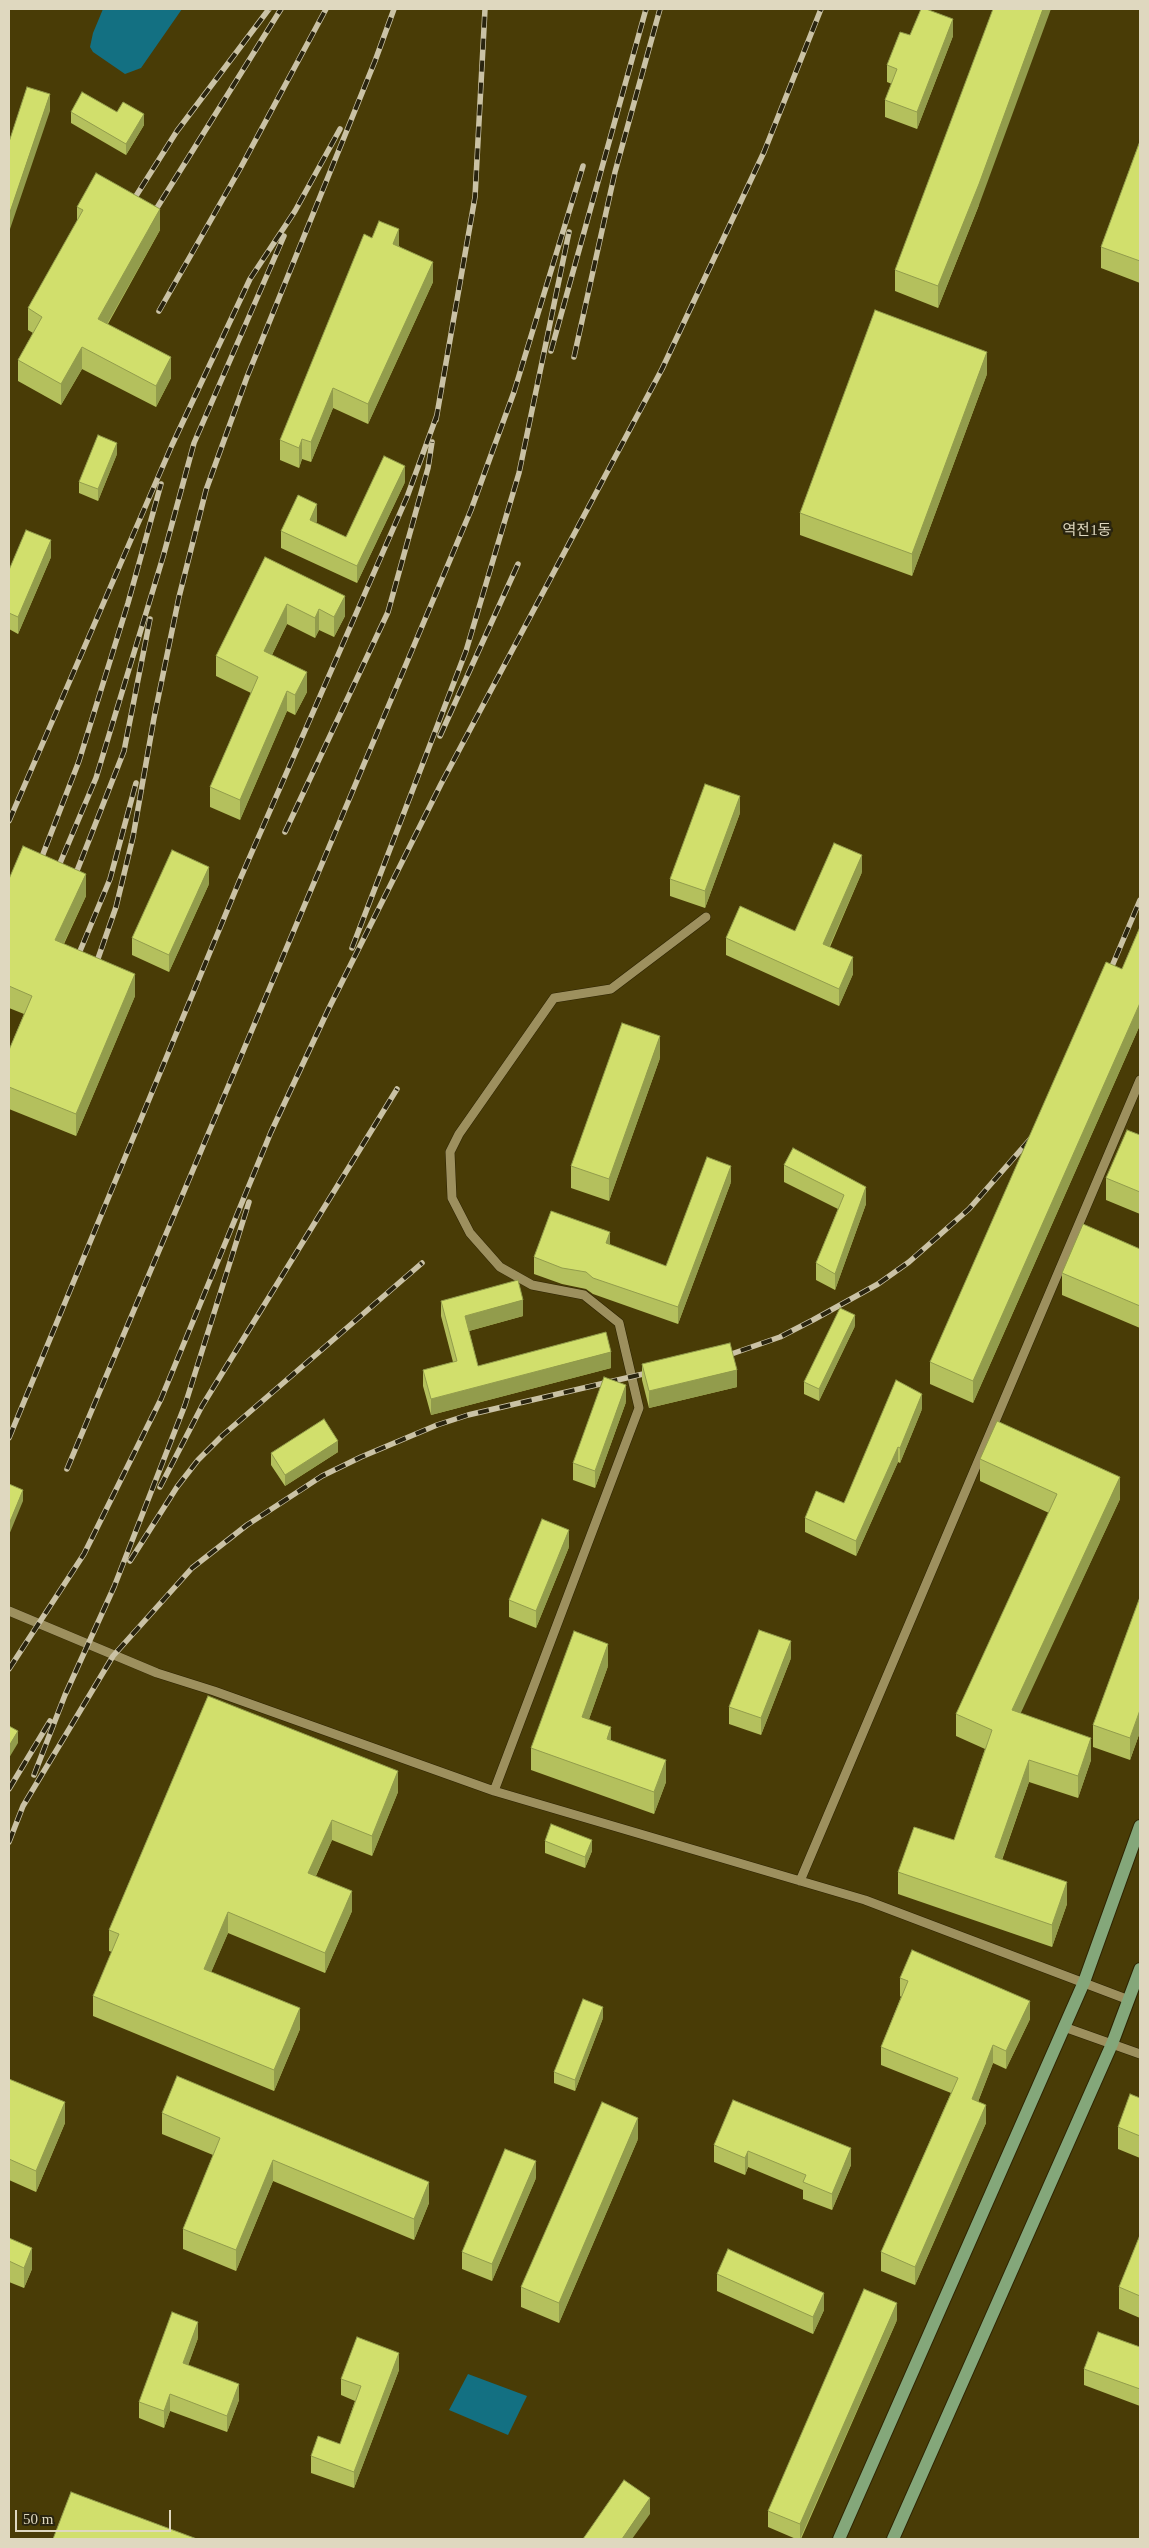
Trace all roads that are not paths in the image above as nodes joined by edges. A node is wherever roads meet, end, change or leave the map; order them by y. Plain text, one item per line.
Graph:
1 (706, 917) dead end
2 (1140, 1080) edge
3 (9, 1611) edge
4 (494, 1791) junction
5 (1140, 1826) edge
6 (800, 1881) junction
7 (1140, 1970) edge
8 (1084, 1982) junction
9 (1129, 2000) junction
10 (1064, 2026) junction
11 (1112, 2044) junction
12 (1140, 2054) edge
13 (839, 2539) edge
14 (893, 2539) edge

1 - 4 street
2 - 6 street
3 - 4 street
4 - 6 street
5 - 8 main road
6 - 8 street
7 - 9 main road
8 - 9 street
8 - 10 main road
9 - 11 main road
10 - 11 street
10 - 13 main road
11 - 12 street
11 - 14 main road

